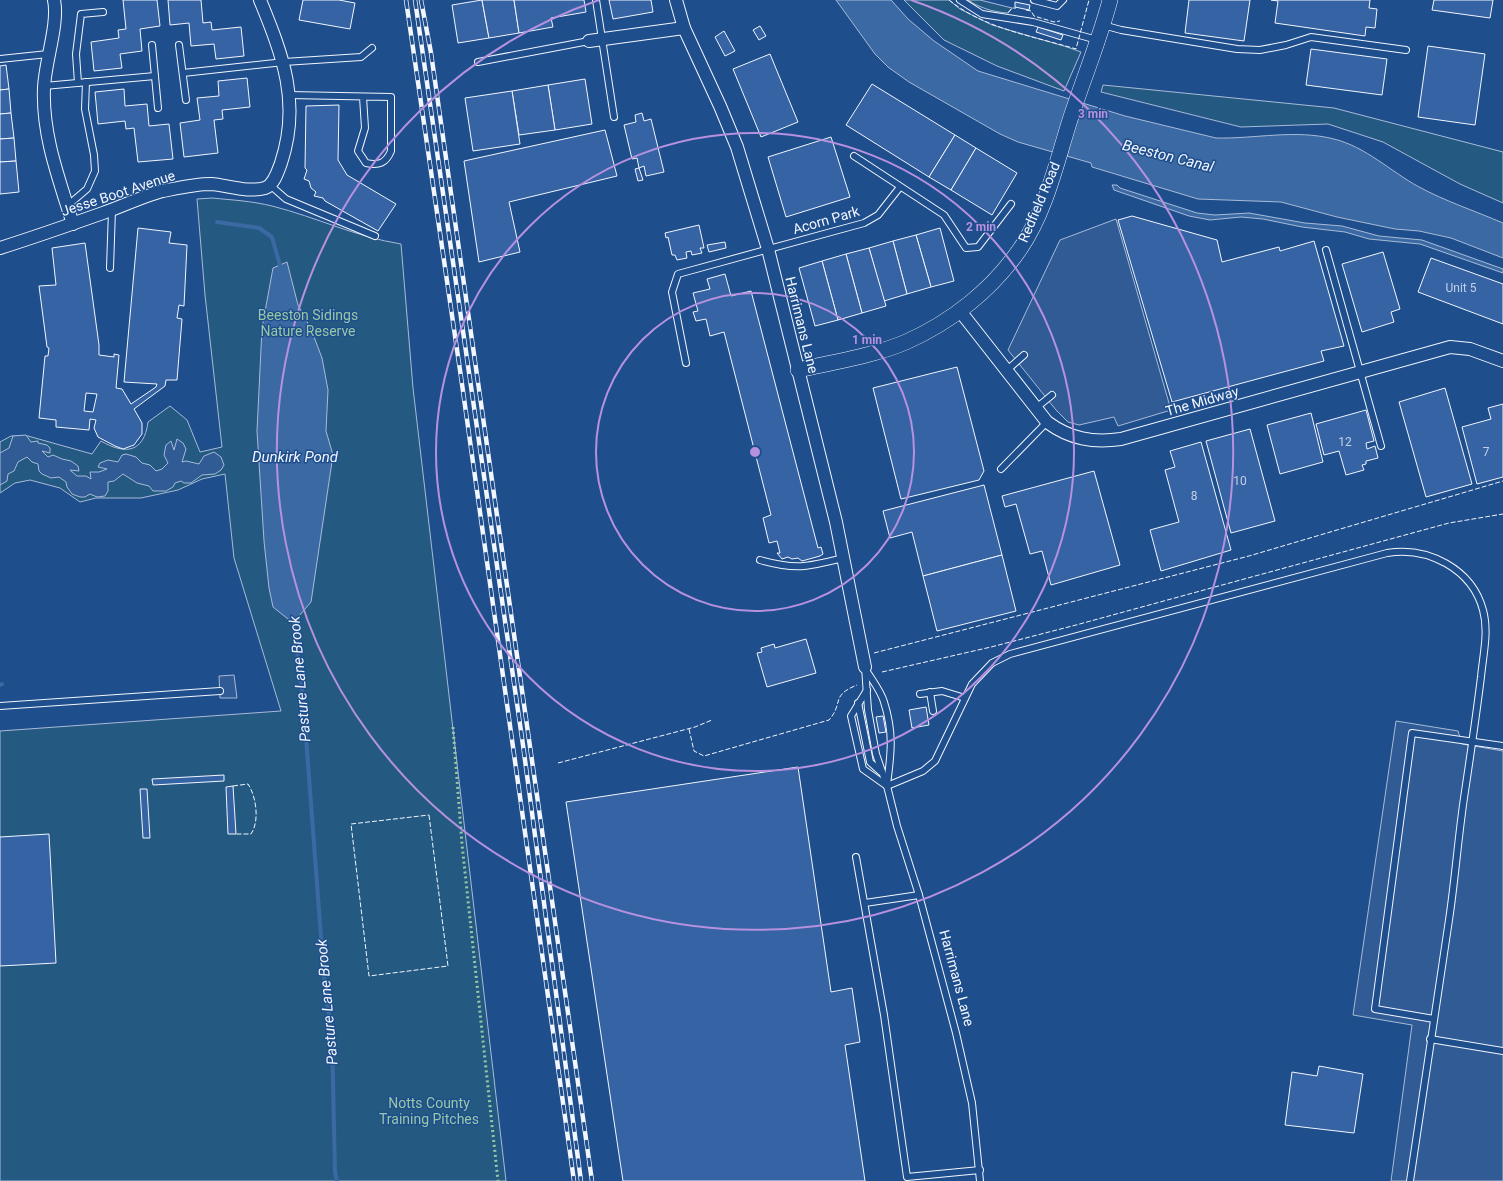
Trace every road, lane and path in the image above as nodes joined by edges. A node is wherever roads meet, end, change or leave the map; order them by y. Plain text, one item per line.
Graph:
1 (54, 0) edge
2 (260, 0) edge
3 (596, 0) edge
4 (676, 0) edge
5 (960, 0) edge
6 (1034, 0) edge
7 (1063, 0) edge
8 (1108, 0) edge
9 (103, 12) dead end
10 (1103, 25) junction
11 (684, 28) junction
12 (602, 39) junction
13 (1099, 40) junction
14 (589, 41) joint
15 (152, 45) dead end
16 (179, 45) dead end
17 (372, 48) dead end
18 (1406, 50) dead end
19 (48, 54) junction
20 (0, 59) edge
21 (284, 62) junction
22 (478, 62) dead end
23 (183, 73) junction
24 (155, 76) junction
25 (86, 82) junction
26 (78, 83) junction
27 (44, 86) junction
28 (289, 95) junction
29 (363, 96) junction
30 (186, 100) dead end
31 (158, 108) dead end
32 (614, 117) dead end
33 (854, 156) dead end
34 (270, 184) junction
35 (900, 187) junction
36 (1011, 204) dead end
37 (67, 206) junction
38 (112, 210) junction
39 (73, 224) junction
40 (376, 236) dead end
41 (0, 248) edge
42 (768, 249) junction
43 (1326, 250) dead end
44 (110, 268) dead end
45 (960, 311) junction
46 (1024, 355) dead end
47 (1503, 361) edge
48 (686, 363) dead end
49 (798, 370) junction
50 (1006, 371) junction
51 (1360, 372) junction
52 (1052, 395) dead end
53 (1036, 408) junction
54 (1047, 422) junction
55 (1381, 446) dead end
56 (1001, 469) dead end
57 (843, 558) junction
58 (760, 560) dead end
59 (865, 667) junction
60 (867, 690) junction
61 (220, 691) dead end
62 (930, 692) junction
63 (920, 694) dead end
64 (965, 698) junction
65 (858, 703) junction
66 (0, 706) edge
67 (933, 710) dead end
68 (1473, 742) junction
69 (1503, 746) edge
70 (882, 773) junction
71 (887, 786) junction
72 (856, 857) dead end
73 (919, 895) junction
74 (866, 903) junction
75 (1434, 1019) junction
76 (1430, 1039) junction
77 (1503, 1050) edge
78 (980, 1170) junction
79 (980, 1181) edge
80 (1410, 1181) edge

1 - 19 street
2 - 21 street
3 - 12 lane
4 - 11 street, Harrimans Lane
5 - 13 lane
6 - 7 lane
8 - 10 street, Redfield Road
9 - 26 lane
10 - 13 street, Redfield Road
10 - 18 lane
11 - 12 street
11 - 42 street, Harrimans Lane
12 - 14 street
12 - 32 lane
13 - 45 street, Redfield Road
14 - 22 lane
15 - 24 lane
16 - 23 lane
17 - 21 lane
19 - 20 lane
19 - 27 street
21 - 23 lane
21 - 28 street
23 - 30 lane
24 - 25 lane
24 - 31 lane
25 - 26 lane
25 - 37 lane
26 - 27 lane
27 - 37 street
28 - 29 lane
28 - 34 street
29 - 29 lane
33 - 35 lane
34 - 38 street, Jesse Boot Avenue
34 - 40 lane
35 - 36 lane
35 - 42 lane, Acorn Park
37 - 39 street
38 - 39 street, Jesse Boot Avenue
38 - 44 lane
39 - 41 street, Jesse Boot Avenue
42 - 48 lane, Acorn Park
42 - 49 street, Harrimans Lane
43 - 51 lane
45 - 49 street, Redfield Road
45 - 50 street, The Midway
46 - 50 lane
47 - 51 street, The Midway
49 - 57 street, Harrimans Lane
50 - 53 street, The Midway
51 - 54 street, The Midway
51 - 55 lane
52 - 53 lane
53 - 54 street, The Midway
54 - 56 lane
57 - 58 lane
57 - 59 street, Harrimans Lane
59 - 60 lane, Harrimans Lane
59 - 71 lane, Harrimans Lane
60 - 65 lane
60 - 70 lane, Harrimans Lane
61 - 66 lane
62 - 63 lane
62 - 64 lane
62 - 67 lane
64 - 68 lane
64 - 71 lane
65 - 70 lane
65 - 71 lane
68 - 69 lane
68 - 75 lane
68 - 75 lane
70 - 71 lane, Harrimans Lane
71 - 73 lane, Harrimans Lane
72 - 74 lane
73 - 74 lane
73 - 78 lane, Harrimans Lane
74 - 78 lane
75 - 76 lane
76 - 77 lane
76 - 80 lane
78 - 79 lane, Harrimans Lane

